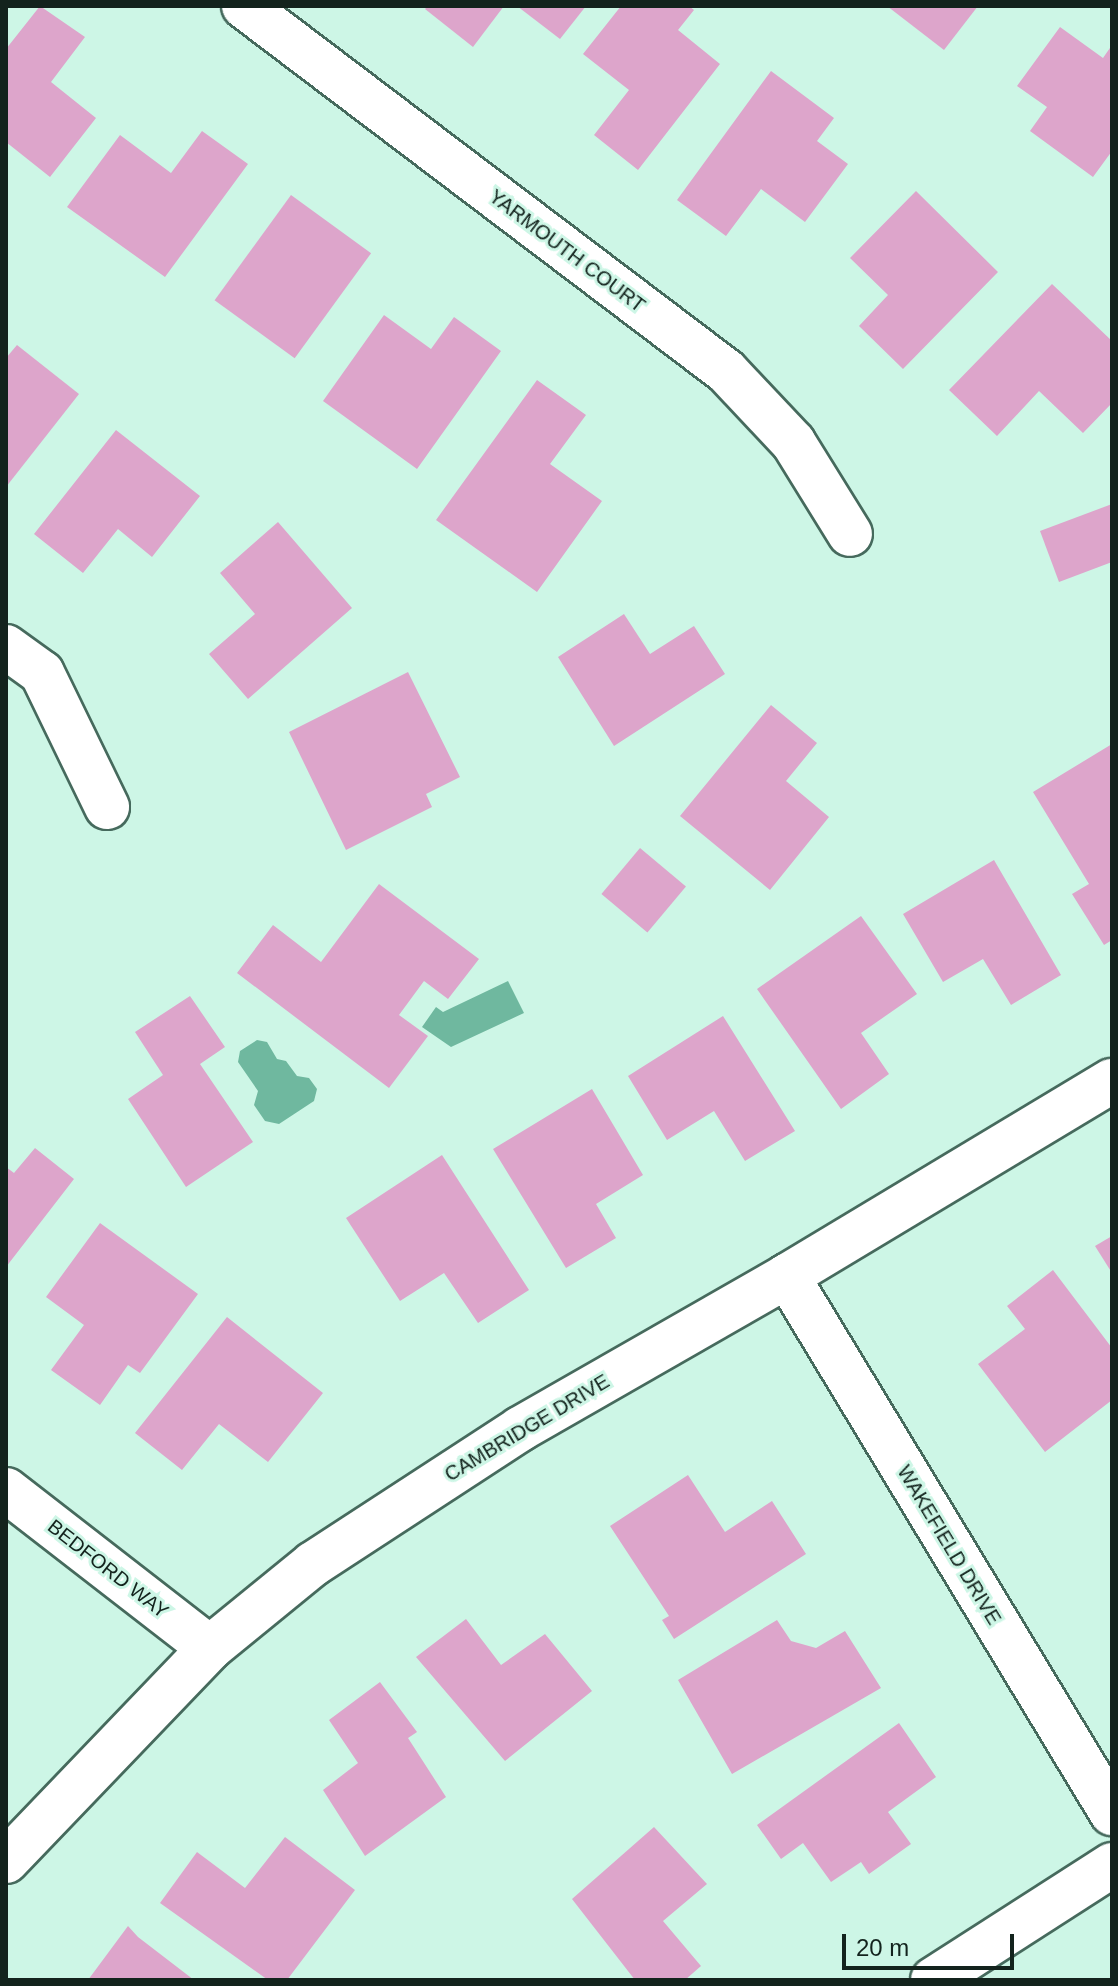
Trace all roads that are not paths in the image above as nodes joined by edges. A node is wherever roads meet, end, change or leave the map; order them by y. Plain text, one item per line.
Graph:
1 (244, 6) edge
2 (850, 534) dead end
3 (6, 647) edge
4 (107, 807) dead end
5 (1112, 1081) edge
6 (787, 1276) junction
7 (6, 1490) edge
8 (210, 1648) junction
9 (1112, 1813) edge
10 (6, 1861) edge
11 (1112, 1865) edge
12 (933, 1980) edge

1 - 2 street, YARMOUTH COURT
3 - 4 street
5 - 6 street, CAMBRIDGE DRIVE
6 - 8 street, CAMBRIDGE DRIVE
6 - 9 street, WAKEFIELD DRIVE
7 - 8 street, BEDFORD WAY
8 - 10 street, CAMBRIDGE DRIVE
11 - 12 street

